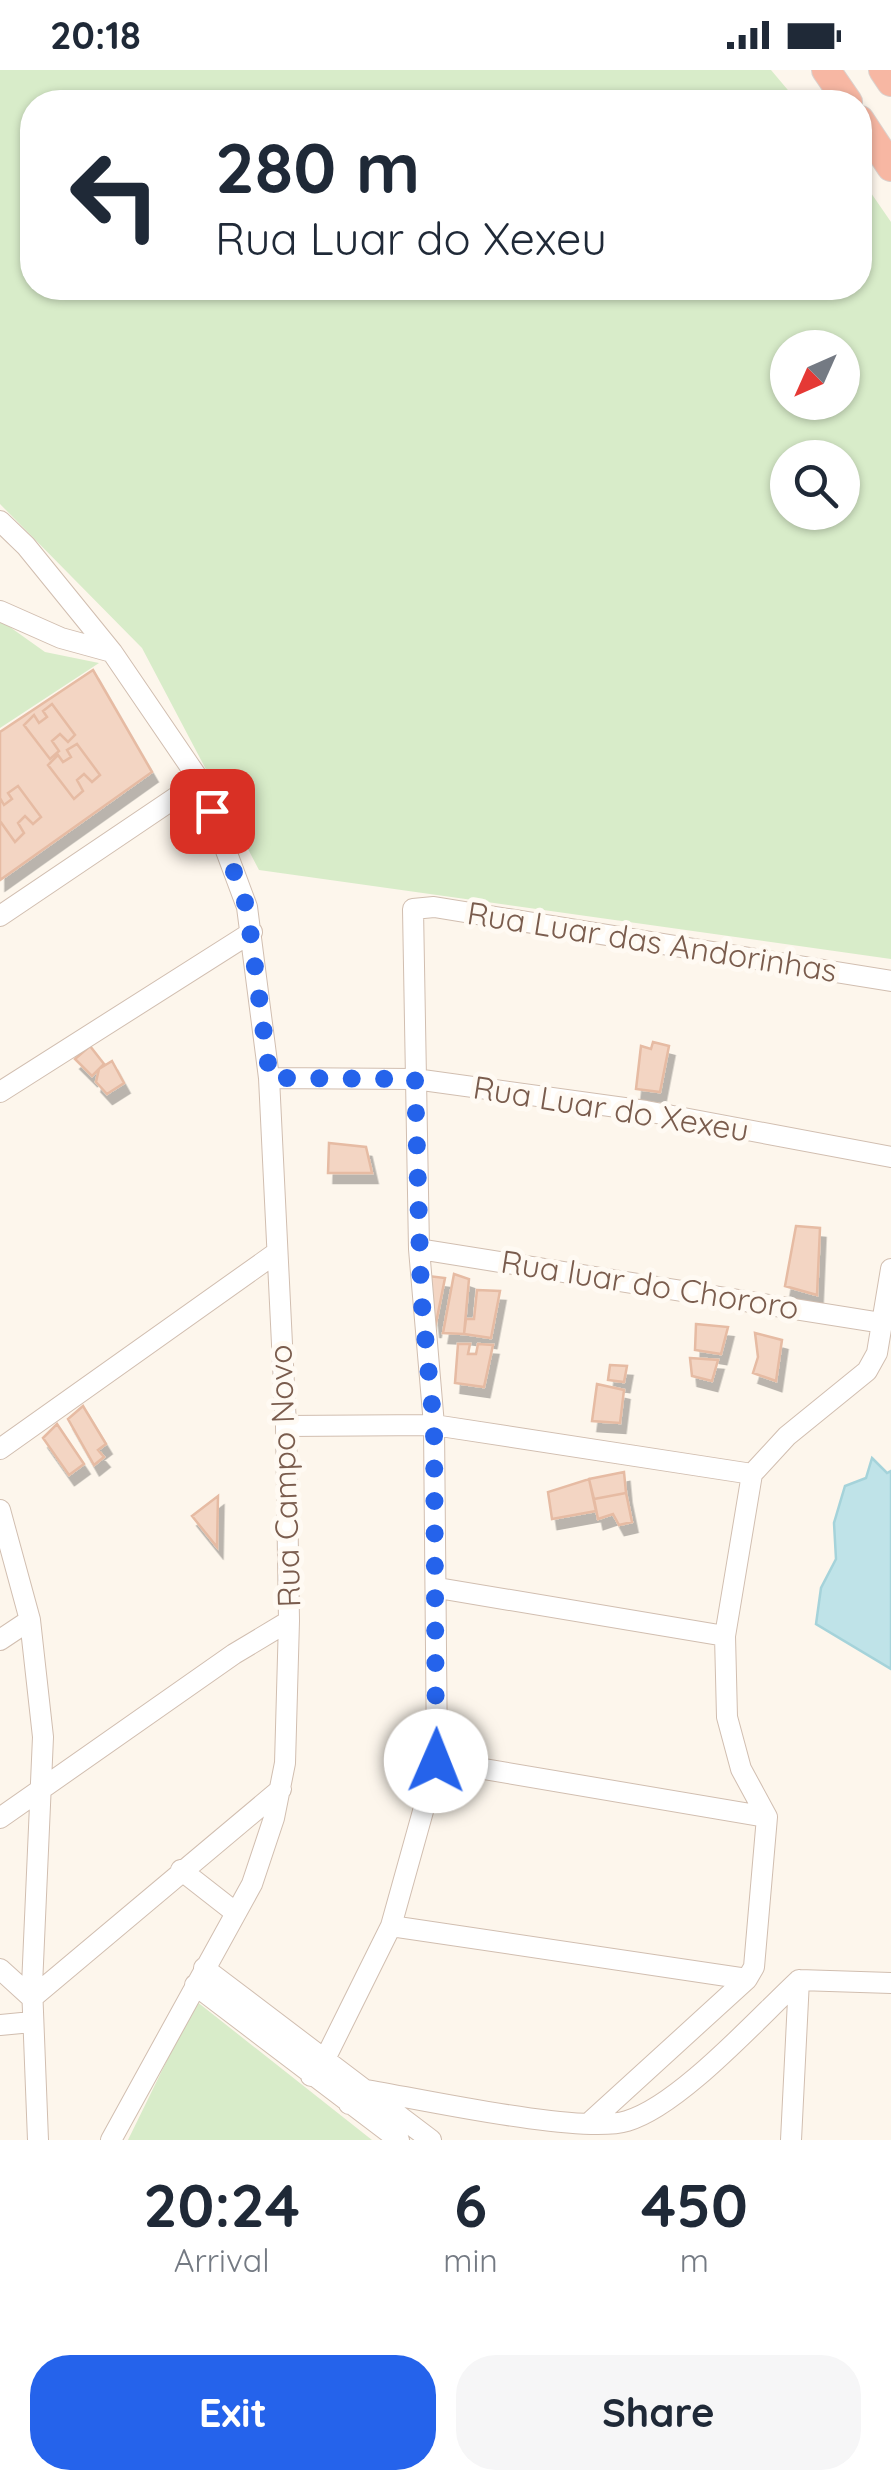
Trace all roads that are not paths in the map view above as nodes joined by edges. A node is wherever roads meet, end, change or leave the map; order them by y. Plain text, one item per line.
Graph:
1 (883, 70) edge
2 (891, 82) edge
3 (872, 138) edge
4 (891, 166) edge
5 (0, 521) edge
6 (0, 611) edge
7 (112, 652) junction
8 (200, 781) junction
9 (0, 916) edge
10 (252, 932) junction
11 (891, 981) edge
12 (270, 1078) junction
13 (415, 1079) junction
14 (0, 1092) edge
15 (891, 1157) edge
16 (419, 1249) junction
17 (276, 1253) junction
18 (891, 1269) edge
19 (882, 1323) junction
20 (286, 1426) junction
21 (434, 1426) junction
22 (0, 1449) edge
23 (752, 1474) junction
24 (0, 1510) edge
25 (438, 1588) junction
26 (30, 1620) junction
27 (289, 1621) junction
28 (725, 1636) junction
29 (0, 1640) edge
30 (436, 1761) junction
31 (280, 1789) junction
32 (44, 1790) junction
33 (768, 1817) junction
34 (0, 1818) edge
35 (181, 1870) junction
36 (236, 1913) junction
37 (391, 1926) junction
38 (0, 1969) edge
39 (199, 1976) junction
40 (747, 1979) junction
41 (799, 1980) junction
42 (891, 1983) edge
43 (32, 1998) junction
44 (32, 2022) junction
45 (0, 2025) edge
46 (318, 2068) junction
47 (355, 2096) junction
48 (588, 2124) junction
49 (38, 2140) edge
50 (111, 2140) edge
51 (399, 2140) edge
52 (431, 2140) edge
53 (790, 2140) edge

1 - 2 highway
3 - 4 highway
5 - 7 street, Rua Campo Novo
6 - 7 street
7 - 8 street, Rua Campo Novo
8 - 9 street
8 - 10 street, Rua Campo Novo
10 - 12 street, Rua Campo Novo
10 - 14 street
11 - 13 street, Rua Luar das Andorinhas
12 - 13 street, Rua Luar do Xexeu
12 - 17 street, Rua Campo Novo
13 - 15 street, Rua Luar do Xexeu
13 - 16 street
16 - 19 street, Rua luar do Chororo
16 - 21 street
17 - 20 street, Rua Campo Novo
17 - 22 street
18 - 19 street
19 - 23 street
20 - 21 street
20 - 27 street, Rua Campo Novo
21 - 23 street
21 - 25 street
23 - 28 street
24 - 26 street
25 - 28 street
25 - 30 street
26 - 29 street
26 - 32 street
27 - 31 street, Rua Campo Novo
27 - 32 street
28 - 33 street
30 - 33 street
30 - 37 street
31 - 35 street
31 - 36 street, Rua Campo Novo
32 - 34 street
32 - 43 street
33 - 40 street
35 - 36 street
35 - 43 street
36 - 39 street, Rua Campo Novo
37 - 40 street
37 - 46 street
38 - 43 street
39 - 46 street
39 - 50 street, Rua Campo Novo
40 - 48 street
41 - 42 street
41 - 48 street
41 - 53 street
43 - 44 street
44 - 45 street
44 - 49 street
46 - 47 street
47 - 48 street
47 - 51 street
47 - 52 street

